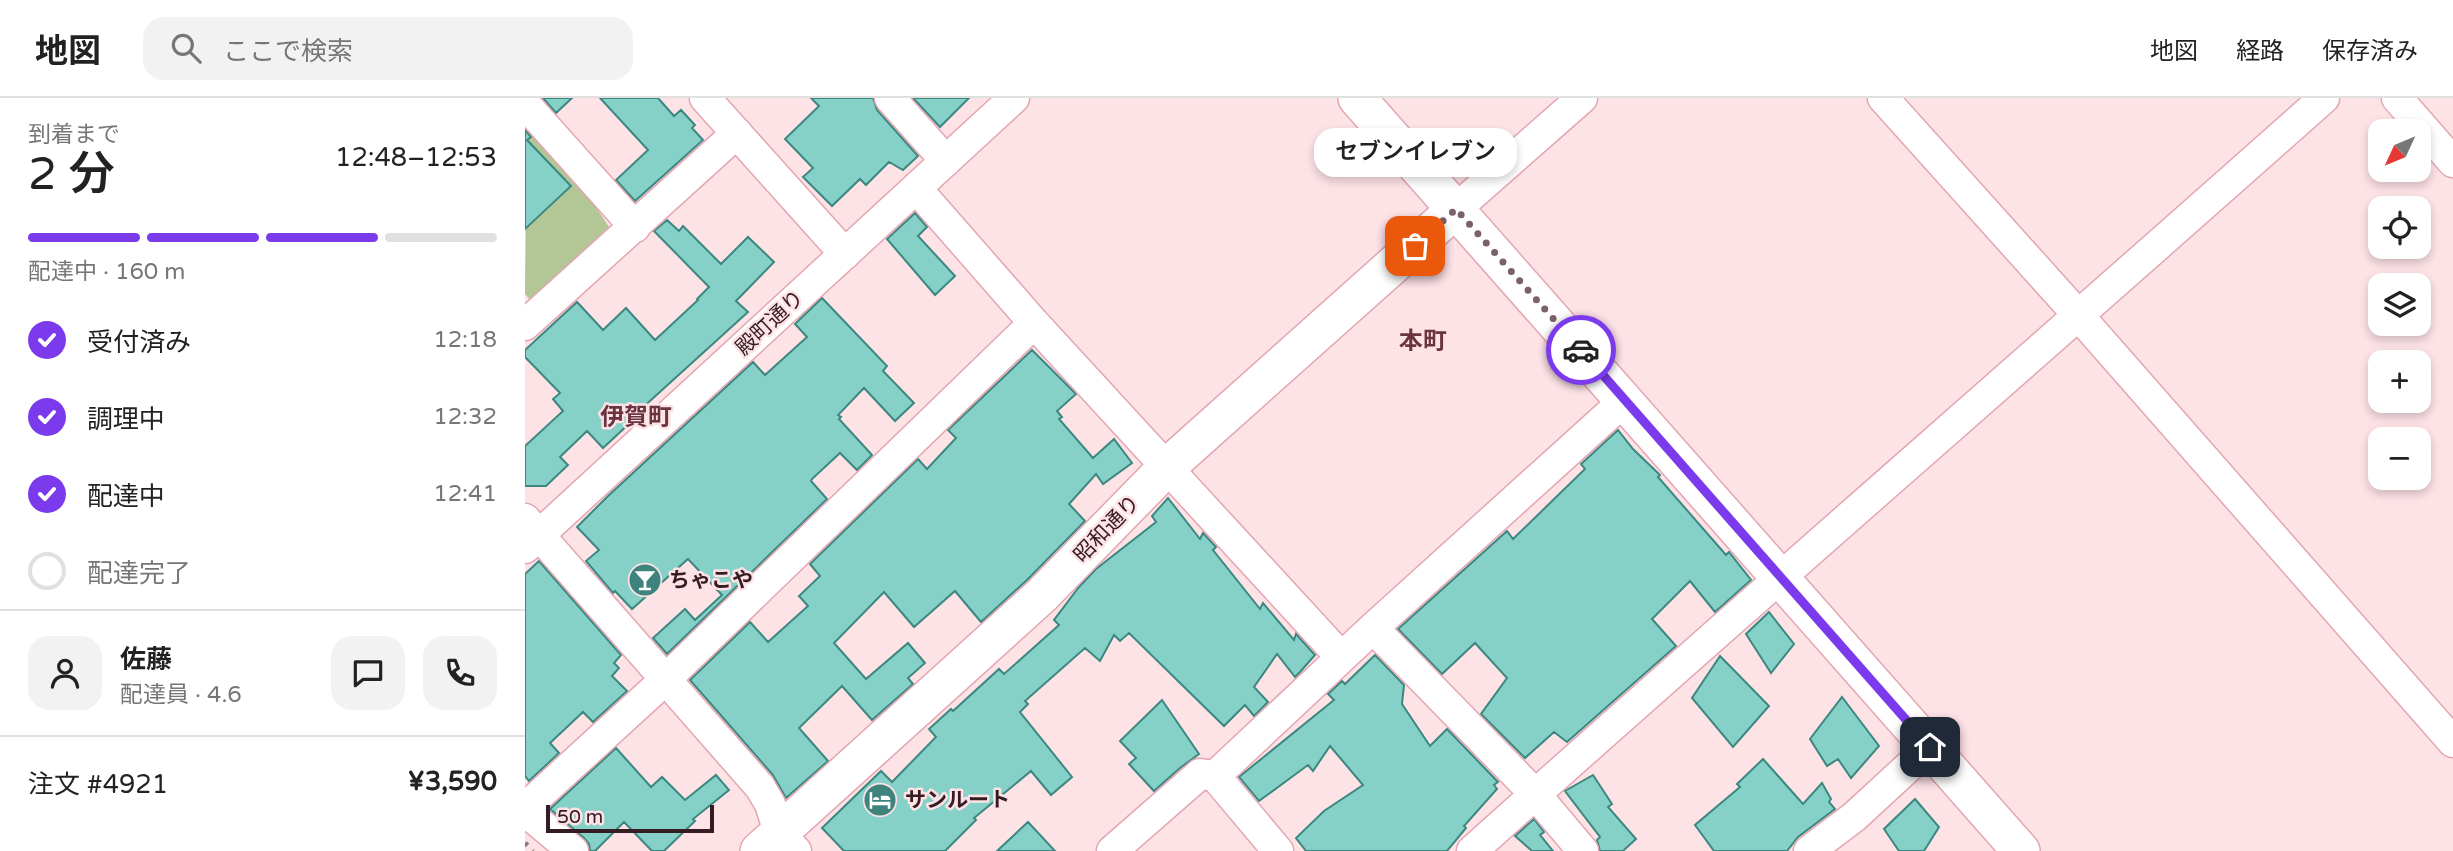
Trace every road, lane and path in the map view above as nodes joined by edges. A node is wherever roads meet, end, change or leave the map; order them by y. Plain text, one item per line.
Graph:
1 (705, 98) edge
2 (890, 98) edge
3 (1014, 98) edge
4 (1357, 98) edge
5 (1582, 98) edge
6 (1883, 98) edge
7 (2324, 98) edge
8 (2397, 98) edge
9 (525, 104) edge
10 (737, 133) junction
11 (946, 161) junction
12 (2453, 162) edge
13 (916, 188) junction
14 (1456, 209) junction
15 (635, 227) junction
16 (845, 254) junction
17 (529, 313) edge
18 (2079, 316) junction
19 (1034, 323) junction
20 (1625, 400) junction
21 (1167, 467) junction
22 (530, 534) edge
23 (1779, 576) junction
24 (1373, 628) junction
25 (1342, 657) junction
26 (666, 679) junction
27 (2453, 742) edge
28 (1930, 747) junction
29 (1215, 776) junction
30 (1535, 794) junction
31 (525, 810) edge
32 (778, 845) edge
33 (573, 851) edge
34 (1112, 851) edge
35 (1278, 851) edge
36 (1472, 851) edge
37 (1583, 851) edge
38 (1809, 851) edge
39 (2021, 851) edge

1 - 10 street
2 - 11 street
3 - 11 street, 殿町通り
4 - 14 main road
5 - 14 street
6 - 18 street
7 - 18 street
8 - 12 street
9 - 15 street
10 - 15 street
10 - 16 street
11 - 13 street, 殿町通り
13 - 16 street, 殿町通り
13 - 19 street
14 - 20 main road
14 - 21 main road, 昭和通り
15 - 17 street
16 - 22 street, 殿町通り
18 - 23 street
18 - 27 street
19 - 21 street
19 - 26 street
20 - 23 main road
20 - 24 street
21 - 25 street
21 - 32 main road, 昭和通り
22 - 26 street
23 - 28 main road
23 - 30 street
24 - 25 street
24 - 30 street
25 - 29 street
26 - 31 street
26 - 32 street
28 - 38 street
28 - 39 main road
29 - 34 street
29 - 35 street
30 - 36 street
30 - 37 street
31 - 33 street

